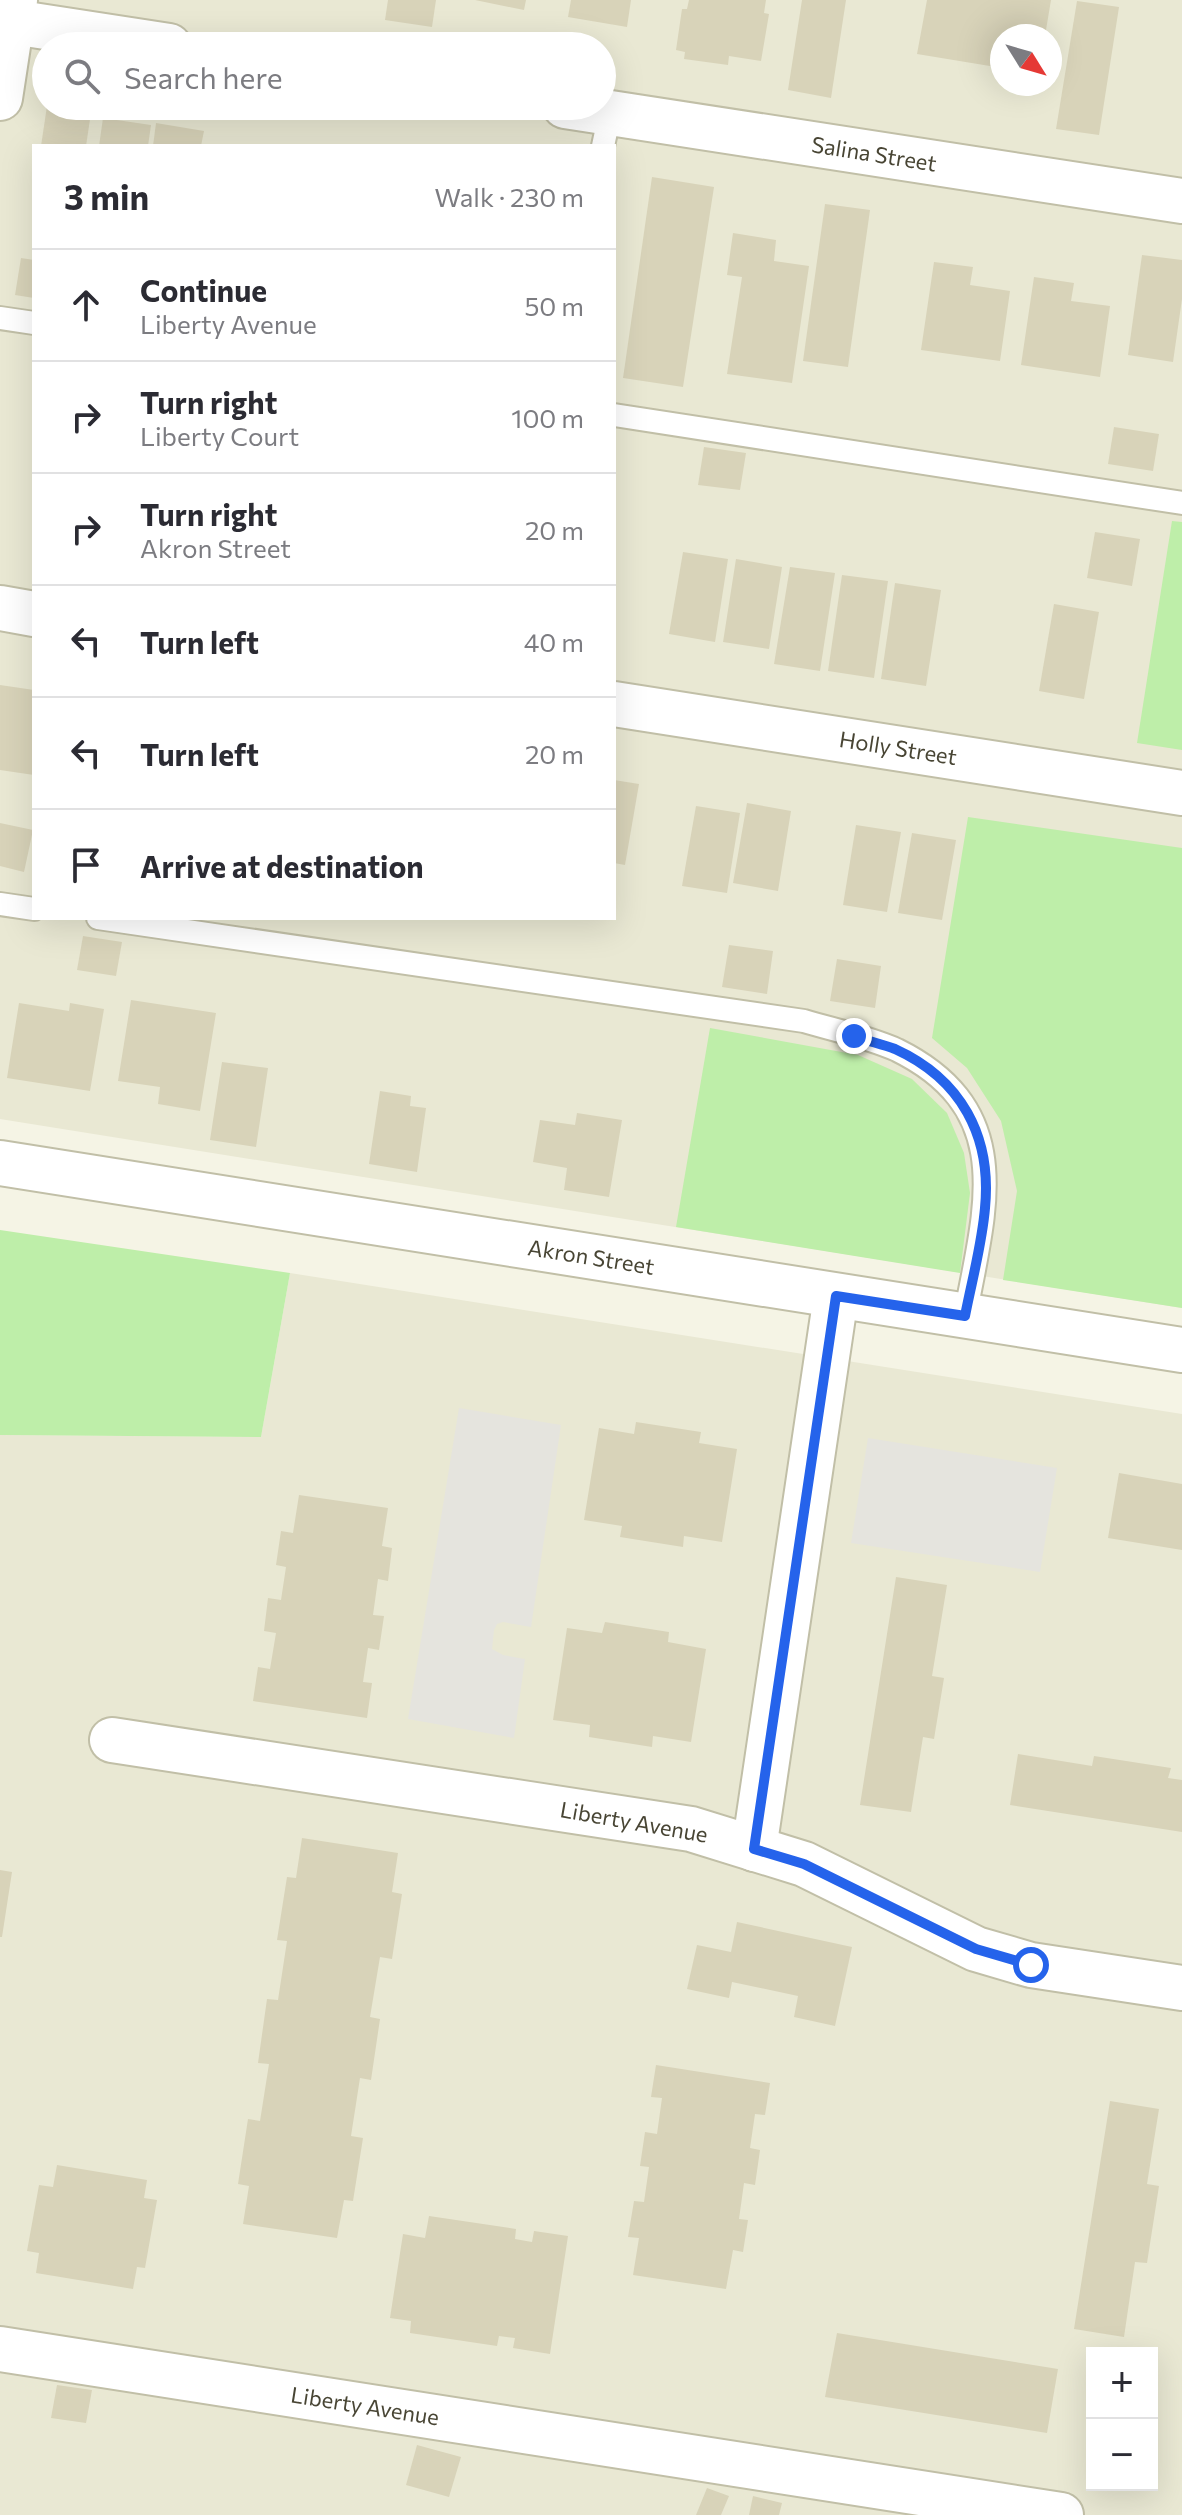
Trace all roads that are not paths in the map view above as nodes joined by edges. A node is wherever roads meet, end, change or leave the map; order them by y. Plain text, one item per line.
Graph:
1 (9, 14) edge
2 (99, 32) edge
3 (0, 98) edge
4 (606, 129) edge
5 (1182, 201) edge
6 (0, 318) edge
7 (32, 323) edge
8 (616, 415) edge
9 (1182, 503) edge
10 (0, 608) edge
11 (32, 614) edge
12 (616, 704) edge
13 (1182, 793) edge
14 (0, 904) edge
15 (32, 909) edge
16 (112, 920) edge
17 (0, 1163) edge
18 (836, 1296) junction
19 (965, 1316) junction
20 (1182, 1350) edge
21 (112, 1740) dead end
22 (754, 1849) junction
23 (1182, 1988) edge
24 (0, 2349) edge
25 (1061, 2515) edge

1 - 2 street
1 - 3 street
4 - 5 street, Salina Street
6 - 7 lane
8 - 9 lane
10 - 11 street
12 - 13 street, Holly Street
14 - 15 lane
16 - 19 lane
17 - 18 street, Akron Street
18 - 19 street, Akron Street
18 - 22 street
19 - 20 street, Akron Street
21 - 22 street, Liberty Avenue
22 - 23 street, Liberty Avenue
24 - 25 street, Liberty Avenue

